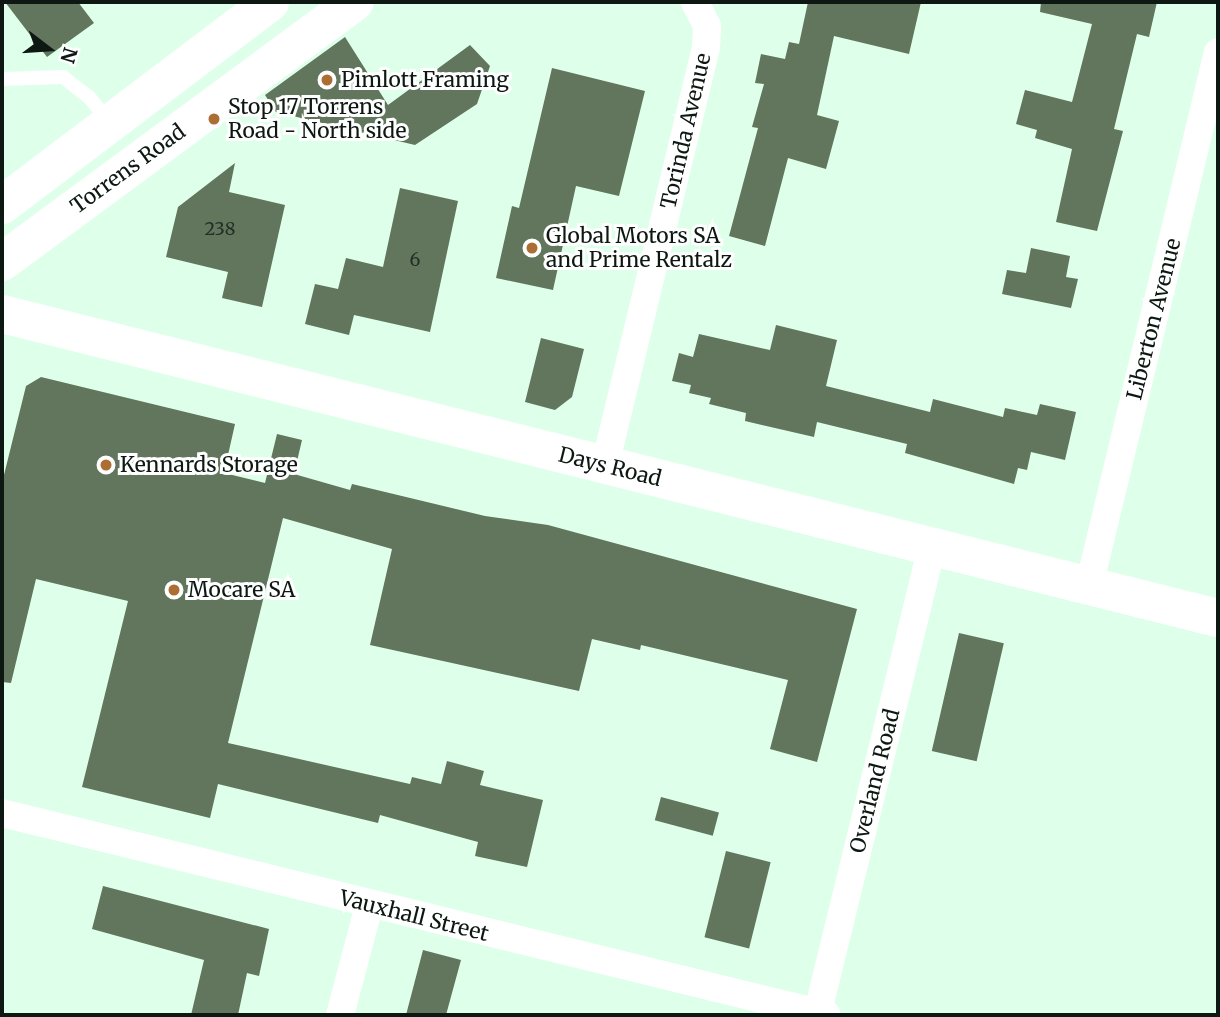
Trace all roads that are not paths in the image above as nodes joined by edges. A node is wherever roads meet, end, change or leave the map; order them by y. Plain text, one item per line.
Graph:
1 (270, 2) edge
2 (355, 2) edge
3 (695, 2) edge
4 (1218, 52) edge
5 (2, 79) edge
6 (110, 123) junction
7 (2, 205) edge
8 (2, 262) edge
9 (2, 314) edge
10 (605, 465) junction
11 (932, 547) junction
12 (1089, 586) junction
13 (1218, 618) edge
14 (2, 813) edge
15 (369, 906) junction
16 (821, 1014) edge
17 (341, 1015) edge

1 - 6 main road
2 - 8 main road, Torrens Road
3 - 10 street, Torinda Avenue
4 - 12 street, Liberton Avenue
5 - 6 lane
6 - 7 main road
9 - 10 main road, Days Road
10 - 11 main road, Days Road
11 - 12 main road, Days Road
11 - 16 street, Overland Road
12 - 13 main road, Days Road
14 - 15 street, Vauxhall Street
15 - 16 street, Vauxhall Street
15 - 17 street

